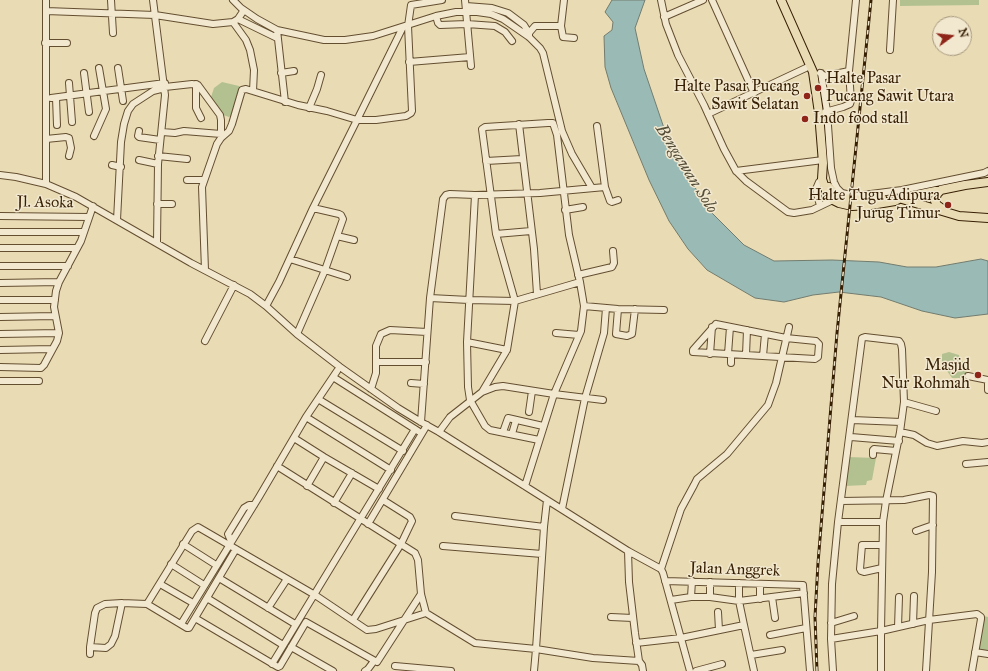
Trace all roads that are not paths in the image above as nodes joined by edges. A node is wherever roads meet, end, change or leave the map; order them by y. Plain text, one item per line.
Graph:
1 (46, 0) edge
2 (111, 0) edge
3 (154, 0) edge
4 (233, 0) edge
5 (442, 0) edge
6 (564, 0) edge
7 (661, 0) edge
8 (703, 0) edge
9 (712, 0) edge
10 (781, 0) edge
11 (856, 0) edge
12 (893, 0) edge
13 (466, 6) edge
14 (244, 10) junction
15 (46, 11) junction
16 (111, 14) junction
17 (155, 15) junction
18 (436, 16) junction
19 (512, 17) junction
20 (664, 17) junction
21 (503, 19) junction
22 (236, 21) junction
23 (467, 24) junction
24 (524, 25) junction
25 (405, 26) junction
26 (534, 26) junction
27 (562, 26) junction
28 (277, 30) junction
29 (113, 33) dead end
30 (529, 35) junction
31 (277, 38) junction
32 (574, 38) dead end
33 (397, 40) junction
34 (512, 41) dead end
35 (409, 42) junction
36 (45, 43) junction
37 (67, 43) dead end
38 (890, 50) dead end
39 (470, 56) junction
40 (409, 62) junction
41 (471, 66) dead end
42 (99, 68) dead end
43 (118, 68) dead end
44 (815, 70) junction
45 (294, 71) dead end
46 (281, 72) junction
47 (849, 72) junction
48 (84, 73) dead end
49 (321, 75) dead end
50 (69, 83) dead end
51 (196, 84) junction
52 (165, 86) junction
53 (121, 88) junction
54 (104, 91) junction
55 (254, 91) junction
56 (754, 93) junction
57 (88, 94) junction
58 (70, 96) junction
59 (123, 101) dead end
60 (285, 102) junction
61 (309, 108) junction
62 (89, 112) dead end
63 (823, 112) junction
64 (708, 114) junction
65 (201, 118) dead end
66 (357, 120) junction
67 (72, 122) dead end
68 (519, 124) junction
69 (57, 125) dead end
70 (597, 126) dead end
71 (562, 131) junction
72 (139, 132) dead end
73 (162, 132) junction
74 (557, 135) junction
75 (94, 136) dead end
76 (221, 136) junction
77 (46, 139) junction
78 (160, 140) junction
79 (69, 156) dead end
80 (158, 156) junction
81 (187, 159) dead end
82 (522, 159) junction
83 (139, 160) dead end
84 (486, 161) junction
85 (823, 162) junction
86 (158, 164) junction
87 (112, 165) dead end
88 (121, 167) junction
89 (736, 171) junction
90 (988, 171) edge
91 (0, 175) edge
92 (988, 177) edge
93 (822, 179) junction
94 (186, 180) dead end
95 (204, 180) junction
96 (988, 182) edge
97 (46, 184) junction
98 (964, 185) junction
99 (605, 187) junction
100 (592, 188) junction
101 (941, 190) junction
102 (562, 192) junction
103 (526, 193) junction
104 (490, 194) junction
105 (475, 195) junction
106 (887, 195) junction
107 (901, 198) junction
108 (618, 200) dead end
109 (833, 200) junction
110 (157, 204) junction
111 (172, 204) dead end
112 (92, 206) junction
113 (820, 206) junction
114 (583, 207) dead end
115 (313, 208) junction
116 (565, 210) junction
117 (950, 213) junction
118 (0, 216) edge
119 (89, 217) junction
120 (988, 218) edge
121 (117, 220) junction
122 (531, 231) junction
123 (0, 232) edge
124 (84, 232) junction
125 (496, 234) junction
126 (337, 236) junction
127 (354, 240) dead end
128 (157, 242) junction
129 (0, 248) edge
130 (77, 248) junction
131 (612, 251) dead end
132 (290, 259) junction
133 (0, 266) edge
134 (68, 266) junction
135 (205, 270) junction
136 (325, 270) junction
137 (347, 277) dead end
138 (579, 278) junction
139 (59, 282) junction
140 (0, 283) edge
141 (234, 285) junction
142 (537, 294) junction
143 (430, 298) junction
144 (0, 300) edge
145 (55, 300) junction
146 (469, 300) junction
147 (516, 301) junction
148 (266, 306) junction
149 (584, 306) junction
150 (606, 308) junction
151 (618, 309) junction
152 (635, 309) junction
153 (664, 310) dead end
154 (55, 316) junction
155 (0, 317) edge
156 (712, 327) junction
157 (730, 327) junction
158 (789, 327) dead end
159 (747, 330) junction
160 (427, 332) junction
161 (59, 333) junction
162 (556, 333) dead end
163 (0, 334) edge
164 (297, 334) junction
165 (765, 334) junction
166 (579, 335) junction
167 (786, 338) junction
168 (204, 342) dead end
169 (467, 342) junction
170 (52, 349) junction
171 (0, 350) edge
172 (507, 350) junction
173 (710, 354) junction
174 (730, 354) junction
175 (746, 355) junction
176 (763, 356) junction
177 (781, 357) junction
178 (377, 362) junction
179 (426, 362) junction
180 (730, 363) dead end
181 (0, 367) edge
182 (337, 370) dead end
183 (968, 376) dead end
184 (333, 377) junction
185 (0, 381) edge
186 (39, 381) dead end
187 (988, 382) edge
188 (411, 383) dead end
189 (424, 384) junction
190 (371, 389) junction
191 (988, 390) edge
192 (532, 391) junction
193 (482, 392) junction
194 (554, 394) junction
195 (585, 398) junction
196 (318, 399) junction
197 (470, 400) junction
198 (603, 400) dead end
199 (904, 402) junction
200 (936, 411) dead end
201 (529, 412) dead end
202 (306, 417) junction
203 (516, 420) junction
204 (852, 420) junction
205 (901, 422) junction
206 (424, 424) junction
207 (543, 426) junction
208 (415, 429) junction
209 (439, 432) junction
210 (503, 432) junction
211 (900, 432) junction
212 (422, 433) junction
213 (512, 434) junction
214 (971, 434) dead end
215 (851, 437) dead end
216 (294, 438) junction
217 (539, 440) junction
218 (899, 441) junction
219 (970, 442) junction
220 (988, 442) edge
221 (403, 451) junction
222 (896, 451) junction
223 (873, 455) dead end
224 (324, 457) junction
225 (988, 462) edge
226 (966, 464) dead end
227 (277, 466) junction
228 (391, 470) junction
229 (352, 473) junction
230 (307, 486) junction
231 (525, 486) junction
232 (379, 488) junction
233 (383, 500) junction
234 (547, 500) junction
235 (841, 501) junction
236 (886, 501) junction
237 (334, 503) junction
238 (562, 509) junction
239 (455, 516) dead end
240 (361, 520) junction
241 (838, 522) junction
242 (883, 522) junction
243 (368, 524) junction
244 (933, 526) junction
245 (544, 527) junction
246 (916, 531) dead end
247 (230, 543) junction
248 (183, 544) junction
249 (401, 544) junction
250 (882, 545) junction
251 (443, 546) dead end
252 (236, 549) junction
253 (628, 551) junction
254 (542, 554) junction
255 (171, 564) junction
256 (216, 565) junction
257 (882, 568) junction
258 (661, 569) junction
259 (219, 578) junction
260 (287, 579) junction
261 (665, 580) junction
262 (692, 581) junction
263 (710, 582) junction
264 (739, 583) junction
265 (160, 584) junction
266 (760, 584) junction
267 (204, 585) junction
268 (421, 594) junction
269 (804, 594) junction
270 (315, 595) junction
271 (914, 596) dead end
272 (691, 597) junction
273 (710, 597) junction
274 (772, 597) junction
275 (899, 597) dead end
276 (207, 598) junction
277 (760, 599) junction
278 (671, 600) junction
279 (739, 601) junction
280 (122, 603) junction
281 (193, 603) junction
282 (147, 604) junction
283 (268, 608) junction
284 (718, 612) dead end
285 (426, 613) junction
286 (854, 616) dead end
287 (611, 617) dead end
288 (195, 618) junction
289 (300, 618) junction
290 (633, 618) junction
291 (775, 618) dead end
292 (405, 619) junction
293 (353, 620) junction
294 (929, 620) junction
295 (306, 622) junction
296 (831, 623) junction
297 (181, 624) junction
298 (295, 624) junction
299 (913, 624) junction
300 (744, 625) junction
301 (898, 627) junction
302 (806, 628) junction
303 (719, 630) junction
304 (882, 631) junction
305 (770, 634) dead end
306 (681, 638) junction
307 (831, 639) junction
308 (636, 643) junction
309 (283, 645) junction
310 (90, 647) junction
311 (291, 647) junction
312 (536, 649) junction
313 (782, 650) dead end
314 (975, 652) junction
315 (90, 654) dead end
316 (988, 654) edge
317 (750, 655) junction
318 (374, 661) junction
319 (639, 661) junction
320 (272, 664) junction
321 (722, 664) dead end
322 (395, 666) dead end
323 (332, 671) edge
324 (365, 671) edge
325 (451, 671) edge
326 (534, 671) edge
327 (643, 671) edge
328 (690, 671) edge
329 (696, 671) edge
330 (754, 671) edge
331 (810, 671) edge
332 (833, 671) edge
333 (881, 671) edge
334 (926, 671) edge
335 (972, 671) edge

1 - 15 street
2 - 16 street
3 - 17 street
4 - 14 street
5 - 25 street
6 - 27 street
7 - 20 street
8 - 20 street
9 - 56 street
10 - 44 main road
11 - 47 street
12 - 38 street
13 - 18 street
13 - 19 street
13 - 21 street
13 - 23 street
14 - 22 street
14 - 28 street
15 - 16 street
15 - 36 street
16 - 17 street
16 - 29 street
17 - 22 street
17 - 52 street
18 - 23 street
18 - 25 street
19 - 21 street
19 - 24 street
20 - 64 street
21 - 30 street
22 - 31 street
22 - 55 street
23 - 34 street
23 - 39 street
24 - 26 street
24 - 30 street
25 - 28 street
25 - 33 street
25 - 35 street
26 - 27 street
26 - 30 street
27 - 32 street
28 - 31 street
30 - 71 street
31 - 46 street
33 - 35 street
33 - 66 street
35 - 40 street
36 - 37 street
36 - 77 street
39 - 40 street
39 - 41 street
40 - 66 street
42 - 54 street
43 - 53 street
44 - 47 street
44 - 56 street
44 - 63 main road
45 - 46 street
46 - 60 street
47 - 63 street
48 - 57 street
49 - 61 street
50 - 58 street
51 - 52 street
51 - 65 street
51 - 76 street
52 - 53 street
52 - 73 street
52 - 88 street
53 - 54 street
53 - 59 street
54 - 57 street
54 - 75 street
55 - 60 street
55 - 76 street
56 - 64 street
57 - 58 street
57 - 62 street
58 - 67 street
58 - 69 street
60 - 61 street
61 - 66 street
63 - 85 main road
63 - 106 street
64 - 89 street
66 - 115 street
68 - 74 street
68 - 82 street
68 - 84 street
70 - 99 street
71 - 74 street
71 - 100 street
72 - 78 street
73 - 76 street
73 - 78 street
74 - 102 street
76 - 95 street
77 - 79 street
77 - 97 street
78 - 80 street
80 - 81 street
80 - 86 street
82 - 84 street
82 - 103 street
83 - 86 street
84 - 104 street
85 - 89 street
85 - 93 main road
85 - 106 main road
86 - 110 street
87 - 88 street
88 - 121 street
89 - 113 street
90 - 106 street
91 - 97 street
92 - 98 main road
93 - 109 main road
93 - 113 street
94 - 95 street
95 - 135 street
96 - 98 main road
97 - 112 street
98 - 101 main road
99 - 100 street
99 - 108 street
100 - 102 street
101 - 107 main road
101 - 117 main road
102 - 103 street
102 - 116 street
103 - 104 street
103 - 122 street
104 - 105 street
104 - 125 street
105 - 143 street
105 - 146 street
106 - 107 main road
107 - 109 main road
107 - 117 main road
109 - 113 street
110 - 111 street
110 - 128 street
112 - 119 street
112 - 121 street
114 - 116 street
115 - 126 street
115 - 132 street
116 - 138 street
117 - 120 main road
118 - 119 street, Jl. Asoka
119 - 124 street
121 - 128 street
122 - 125 street
122 - 142 street
123 - 124 street
124 - 130 street
125 - 147 street
126 - 127 street
126 - 136 street
128 - 135 street
129 - 130 street
130 - 134 street
131 - 138 street
132 - 136 street
132 - 148 street
133 - 134 street
134 - 139 street
135 - 141 street
136 - 137 street
136 - 164 street
138 - 142 street
138 - 149 street
139 - 140 street
139 - 145 street
141 - 148 street
141 - 168 street
142 - 147 street
143 - 146 street
143 - 160 street
144 - 145 street
145 - 154 street
146 - 147 street
146 - 169 street
147 - 172 street
148 - 164 street
149 - 150 street
149 - 166 street
150 - 151 street
150 - 195 street
151 - 152 street
151 - 152 street
152 - 153 street
154 - 155 street
154 - 161 street
156 - 157 street
156 - 173 street
156 - 173 street
157 - 159 street
157 - 174 street
158 - 167 street
159 - 165 street
159 - 175 street
160 - 178 street
160 - 179 street
161 - 163 street
161 - 170 street
162 - 166 street
164 - 190 street
165 - 167 street
165 - 176 street
166 - 194 street
167 - 177 street
167 - 177 street
169 - 172 street
169 - 197 street
170 - 171 street
170 - 181 street
172 - 193 street
173 - 174 street
174 - 175 street
174 - 180 street
175 - 176 street
176 - 177 street
177 - 258 street
178 - 179 street
178 - 190 street
179 - 189 street
182 - 184 street
183 - 187 street
184 - 196 street
184 - 208 street
185 - 186 street
187 - 191 street
188 - 189 street
189 - 206 street
190 - 206 street
192 - 193 street
192 - 194 street
192 - 201 street
193 - 197 street
194 - 195 street
194 - 207 street
195 - 198 street
195 - 238 street
196 - 202 street
196 - 221 street
197 - 209 street
197 - 210 street
199 - 200 street
199 - 204 street
199 - 205 street
202 - 216 street
202 - 228 street
203 - 207 street
203 - 210 street
203 - 213 street
204 - 205 street
204 - 235 street
205 - 211 street
206 - 209 street
206 - 212 street
207 - 217 street
208 - 212 street
208 - 221 street
209 - 231 street
210 - 213 street
211 - 218 street
211 - 219 street
212 - 233 street
213 - 217 street
214 - 219 street
215 - 218 street
216 - 224 street
216 - 227 street
217 - 231 street
218 - 222 street
219 - 220 street
221 - 228 street
222 - 223 street
222 - 236 street
224 - 229 street
224 - 230 street
225 - 226 street
227 - 230 street
227 - 247 street
228 - 232 street
229 - 232 street
229 - 237 street
230 - 237 street
231 - 234 street
232 - 240 street
233 - 243 street
233 - 249 street
234 - 238 street
234 - 245 street
235 - 236 street
235 - 241 street
236 - 242 street
236 - 244 street
237 - 240 street
238 - 253 street
239 - 245 street
240 - 243 street
240 - 270 street
241 - 242 street
241 - 296 street
242 - 250 street
243 - 249 street
244 - 246 street
244 - 294 street
245 - 254 street
247 - 248 street
247 - 252 street
247 - 256 street
248 - 255 street
248 - 256 street
249 - 268 street
249 - 293 street
250 - 257 street
250 - 257 street
251 - 254 street
252 - 259 street
252 - 260 street
253 - 258 street
253 - 290 street
254 - 312 street
255 - 265 street
255 - 267 street
256 - 267 street
257 - 304 street
258 - 261 street
259 - 276 street
259 - 283 street
260 - 270 street
260 - 283 street
261 - 262 street, Jalan Anggrek
261 - 278 street
262 - 263 street, Jalan Anggrek
262 - 272 street
263 - 264 street, Jalan Anggrek
263 - 273 street
264 - 266 street, Jalan Anggrek
264 - 279 street
265 - 281 street
265 - 282 street
266 - 269 street, Jalan Anggrek
266 - 277 street
267 - 281 street
268 - 285 street
268 - 292 street
269 - 274 street
269 - 302 street
270 - 289 street
270 - 293 street
271 - 299 street
272 - 273 street
272 - 278 street
273 - 279 street
274 - 277 street
274 - 291 street
275 - 301 street
276 - 288 street
276 - 309 street
277 - 279 street
278 - 306 street
279 - 300 street
280 - 282 street
280 - 310 street
280 - 310 street
281 - 297 street
282 - 297 street
283 - 298 street
284 - 303 street
285 - 292 street
285 - 312 street
286 - 296 street
287 - 290 street
288 - 297 street
288 - 320 street
289 - 295 street
289 - 298 street
290 - 308 street
292 - 293 street
292 - 318 street
294 - 299 street
294 - 314 street
294 - 334 street
295 - 311 street
295 - 318 street
296 - 307 street
298 - 309 street
299 - 301 street
300 - 303 street
300 - 317 street
301 - 304 street
302 - 305 street
302 - 331 street
303 - 306 street
304 - 307 street
304 - 333 street
306 - 308 street
306 - 328 street
307 - 332 street
308 - 319 street
309 - 320 street
310 - 315 street
311 - 320 street
311 - 323 street
312 - 319 street
312 - 326 street
313 - 317 street
314 - 316 street
314 - 335 street
317 - 330 street
318 - 324 street
319 - 327 street
321 - 329 street
322 - 325 street

